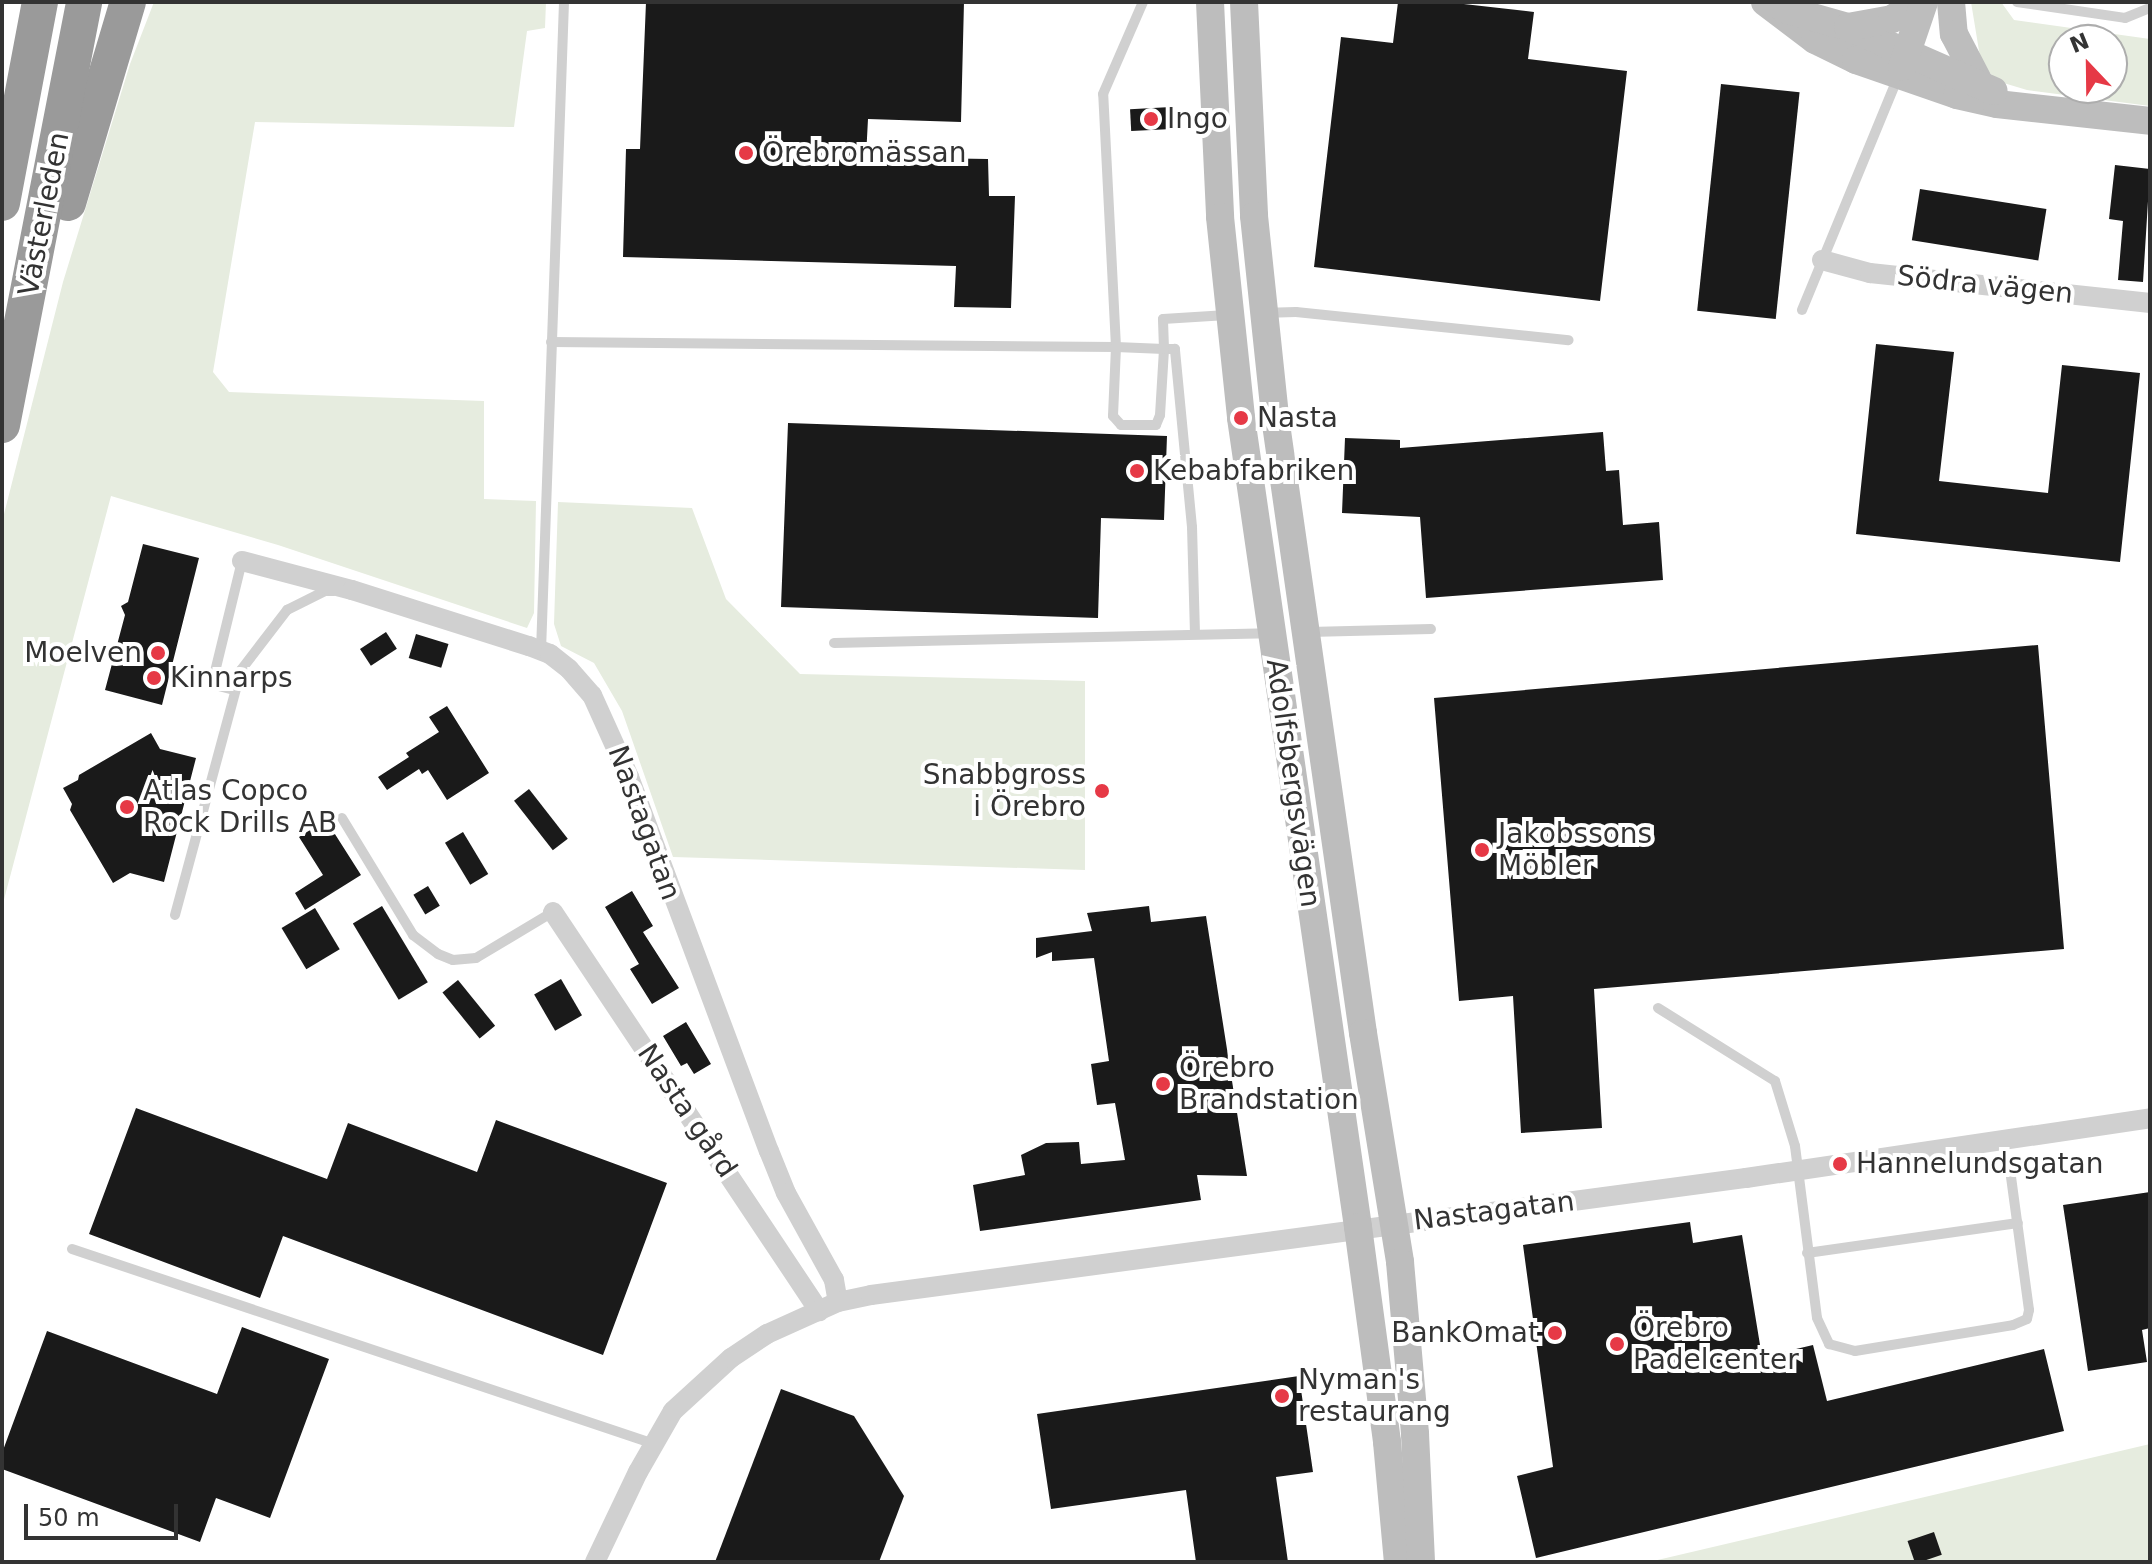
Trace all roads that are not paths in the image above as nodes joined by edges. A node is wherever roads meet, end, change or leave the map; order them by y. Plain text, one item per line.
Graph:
1 (40, 2) edge
2 (84, 2) edge
3 (128, 2) edge
4 (564, 2) edge
5 (1143, 2) edge
6 (1210, 2) edge
7 (1244, 2) edge
8 (1917, 2) edge
9 (1924, 2) edge
10 (1951, 2) edge
11 (2017, 2) edge
12 (1767, 3) edge
13 (2150, 8) edge
14 (1848, 27) junction
15 (1904, 63) junction
16 (1980, 84) junction
17 (2040, 108) junction
18 (2150, 121) edge
19 (2, 203) edge
20 (37, 253) junction
21 (1822, 260) junction
22 (2150, 303) edge
23 (1802, 310) dead end
24 (1264, 313) junction
25 (1229, 315) junction
26 (1569, 340) dead end
27 (551, 342) junction
28 (1116, 347) junction
29 (1164, 349) junction
30 (2, 425) edge
31 (242, 561) joint
32 (352, 590) junction
33 (1431, 629) dead end
34 (1271, 633) junction
35 (1306, 633) junction
36 (1195, 634) junction
37 (834, 643) dead end
38 (541, 651) junction
39 (234, 690) junction
40 (342, 818) dead end
41 (553, 912) joint
42 (175, 915) dead end
43 (1658, 1008) dead end
44 (2150, 1118) edge
45 (1799, 1170) junction
46 (2011, 1176) dead end
47 (2018, 1223) junction
48 (1393, 1224) junction
49 (1358, 1227) junction
50 (72, 1249) dead end
51 (1807, 1253) junction
52 (829, 1306) junction
53 (654, 1444) junction
54 (595, 1562) edge
55 (1398, 1562) edge
56 (1421, 1562) edge

1 - 19 highway, Västerleden
2 - 20 highway, Västerleden
3 - 20 highway
4 - 27 lane
5 - 28 lane
6 - 25 main road, Adolfsbergsvägen
7 - 24 main road, Adolfsbergsvägen
8 - 14 main road
9 - 15 main road
10 - 15 main road
10 - 16 main road
11 - 13 lane
12 - 14 main road
12 - 15 main road
14 - 15 main road
15 - 16 main road
15 - 17 main road
15 - 21 lane
16 - 17 main road
17 - 18 main road
20 - 30 highway, Västerleden
21 - 22 street, Södra vägen
21 - 23 lane
24 - 25 main road
24 - 26 lane
24 - 35 main road, Adolfsbergsvägen
25 - 29 lane
25 - 34 main road, Adolfsbergsvägen
27 - 28 lane
27 - 38 lane
28 - 29 lane
28 - 29 lane
29 - 36 lane
31 - 32 street, Nastagatan
31 - 39 lane
32 - 38 street, Nastagatan
32 - 39 lane
33 - 35 lane
34 - 35 main road
34 - 36 lane
34 - 49 main road, Adolfsbergsvägen
35 - 48 main road, Adolfsbergsvägen
36 - 37 lane
38 - 52 street, Nastagatan
39 - 42 lane
40 - 41 lane
41 - 52 street, Nasta gård
43 - 45 lane
44 - 45 street, Nastagatan
45 - 48 street, Nastagatan
45 - 51 lane
46 - 47 lane
47 - 51 lane
47 - 51 lane
48 - 49 street, Nastagatan
48 - 56 main road, Adolfsbergsvägen
49 - 52 street, Nastagatan
49 - 55 main road, Adolfsbergsvägen
50 - 53 lane
52 - 53 street, Nastagatan
53 - 54 street, Nastagatan

